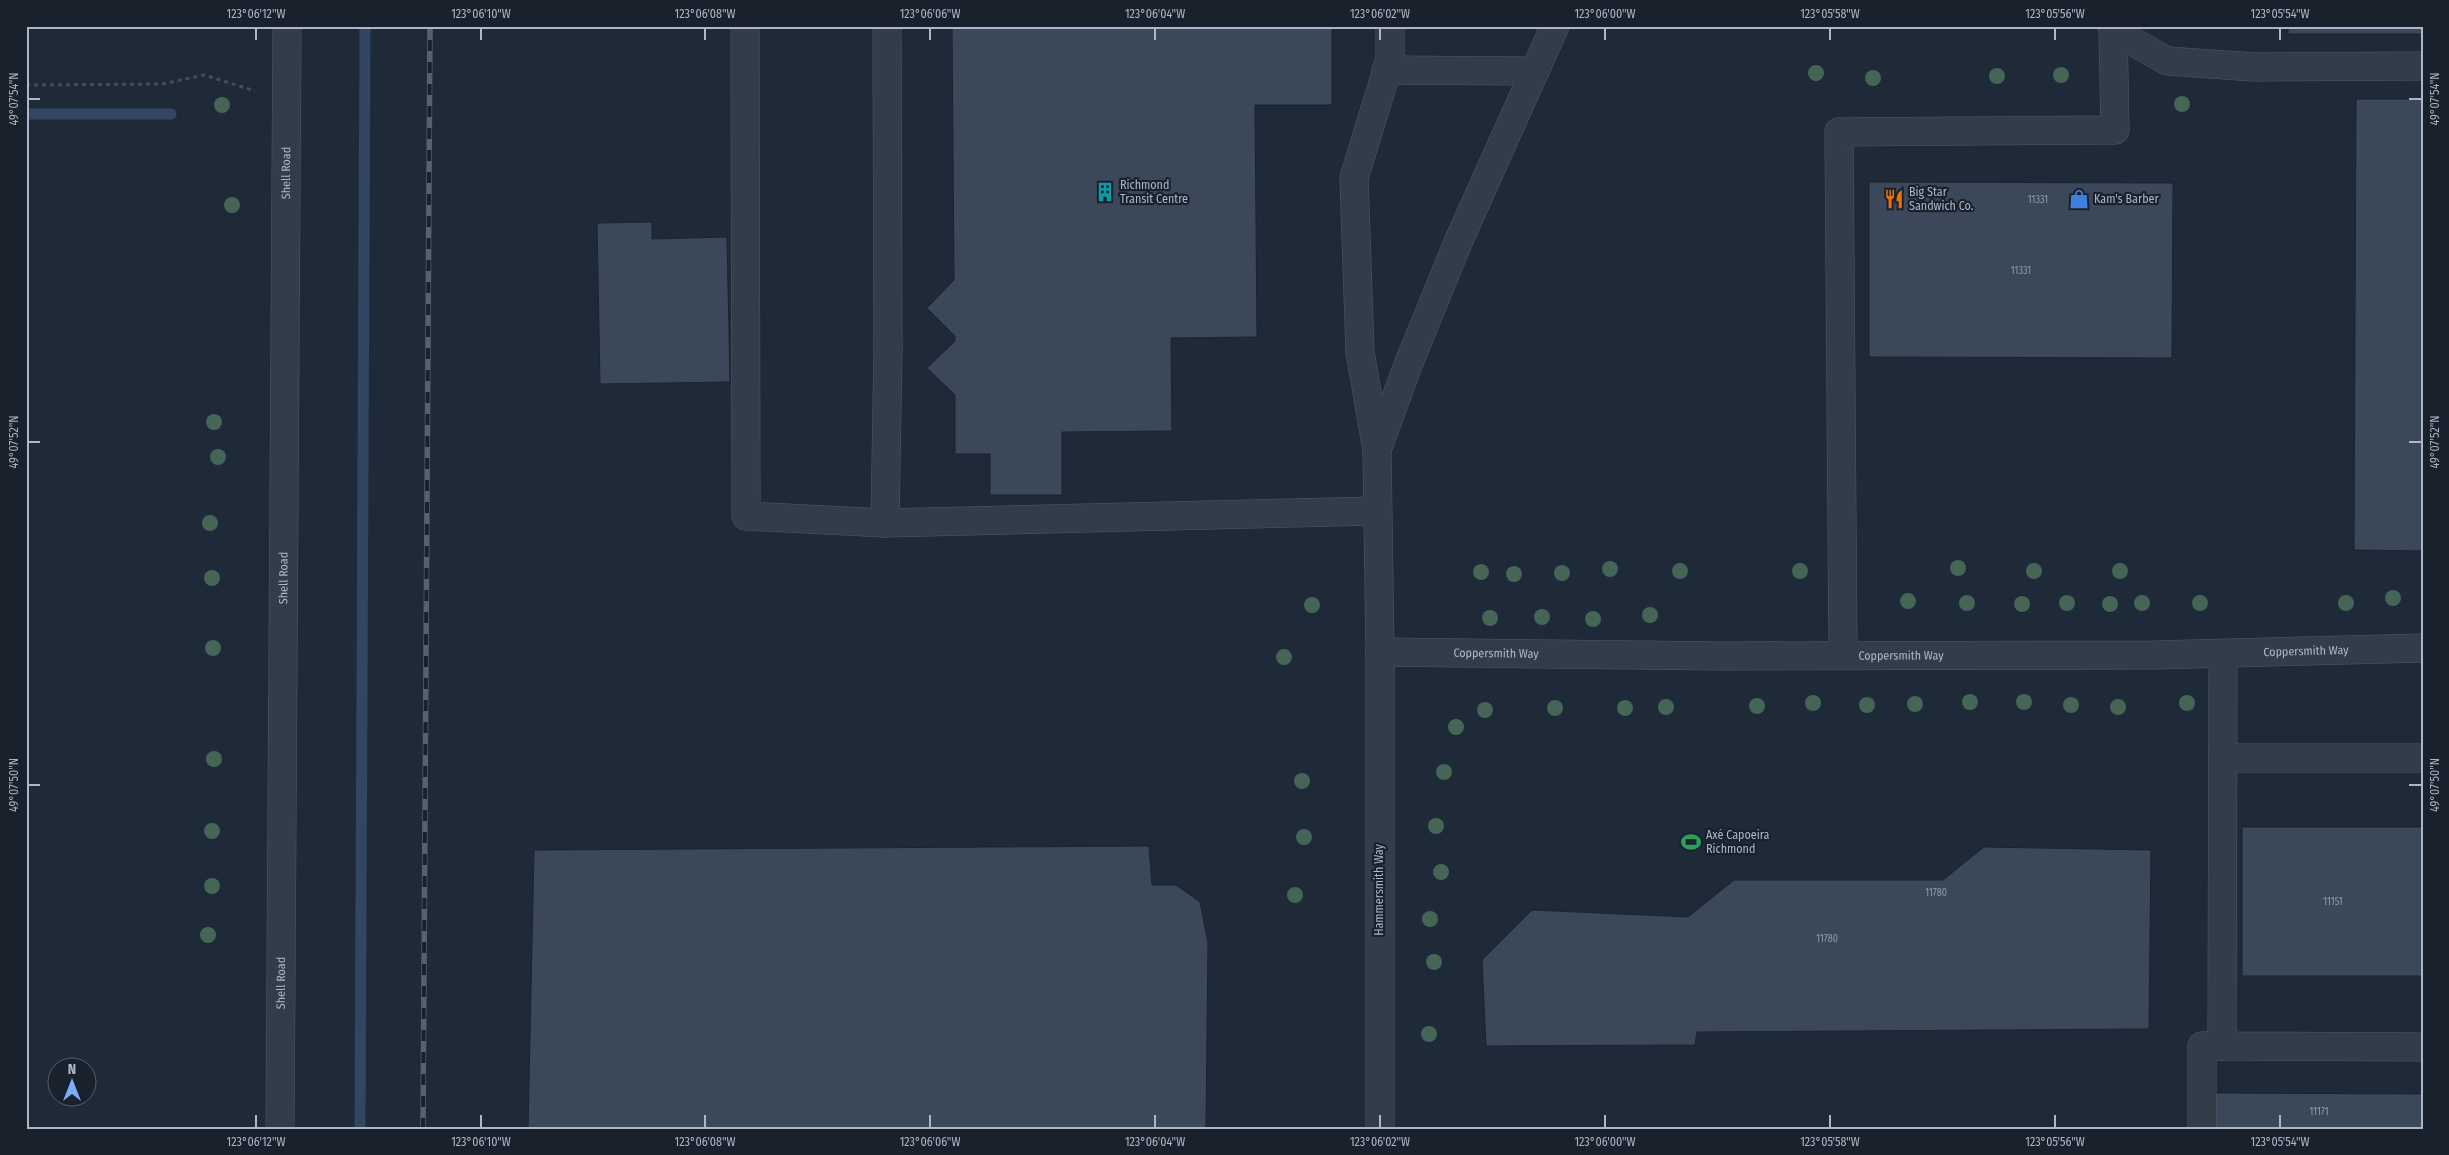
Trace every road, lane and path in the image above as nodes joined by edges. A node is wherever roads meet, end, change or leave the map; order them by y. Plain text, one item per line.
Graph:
1 (287, 26) edge
2 (745, 26) edge
3 (887, 26) edge
4 (1390, 26) edge
5 (1555, 26) edge
6 (2113, 28) edge
7 (2423, 66) edge
8 (1386, 70) junction
9 (1535, 71) junction
10 (26, 85) edge
11 (287, 99) junction
12 (1377, 450) junction
13 (1377, 511) junction
14 (885, 523) junction
15 (2423, 648) edge
16 (1380, 652) junction
17 (2223, 654) junction
18 (1843, 655) junction
19 (2223, 758) junction
20 (2423, 758) edge
21 (2222, 1046) junction
22 (2423, 1047) edge
23 (280, 1129) edge
24 (1380, 1129) edge
25 (2202, 1129) edge

1 - 11 street, Shell Road
2 - 14 street
3 - 14 street
4 - 8 street
5 - 9 street
6 - 7 street
6 - 18 street
8 - 9 street
8 - 12 street
9 - 12 street
10 - 11 path
11 - 23 street, Shell Road
12 - 13 street, Hammersmith Way
13 - 14 street
13 - 16 street, Hammersmith Way
15 - 17 street, Coppersmith Way
16 - 18 street, Coppersmith Way
16 - 24 street, Hammersmith Way
17 - 18 street, Coppersmith Way
17 - 19 street
19 - 20 street
19 - 21 street
21 - 22 street
21 - 25 street

